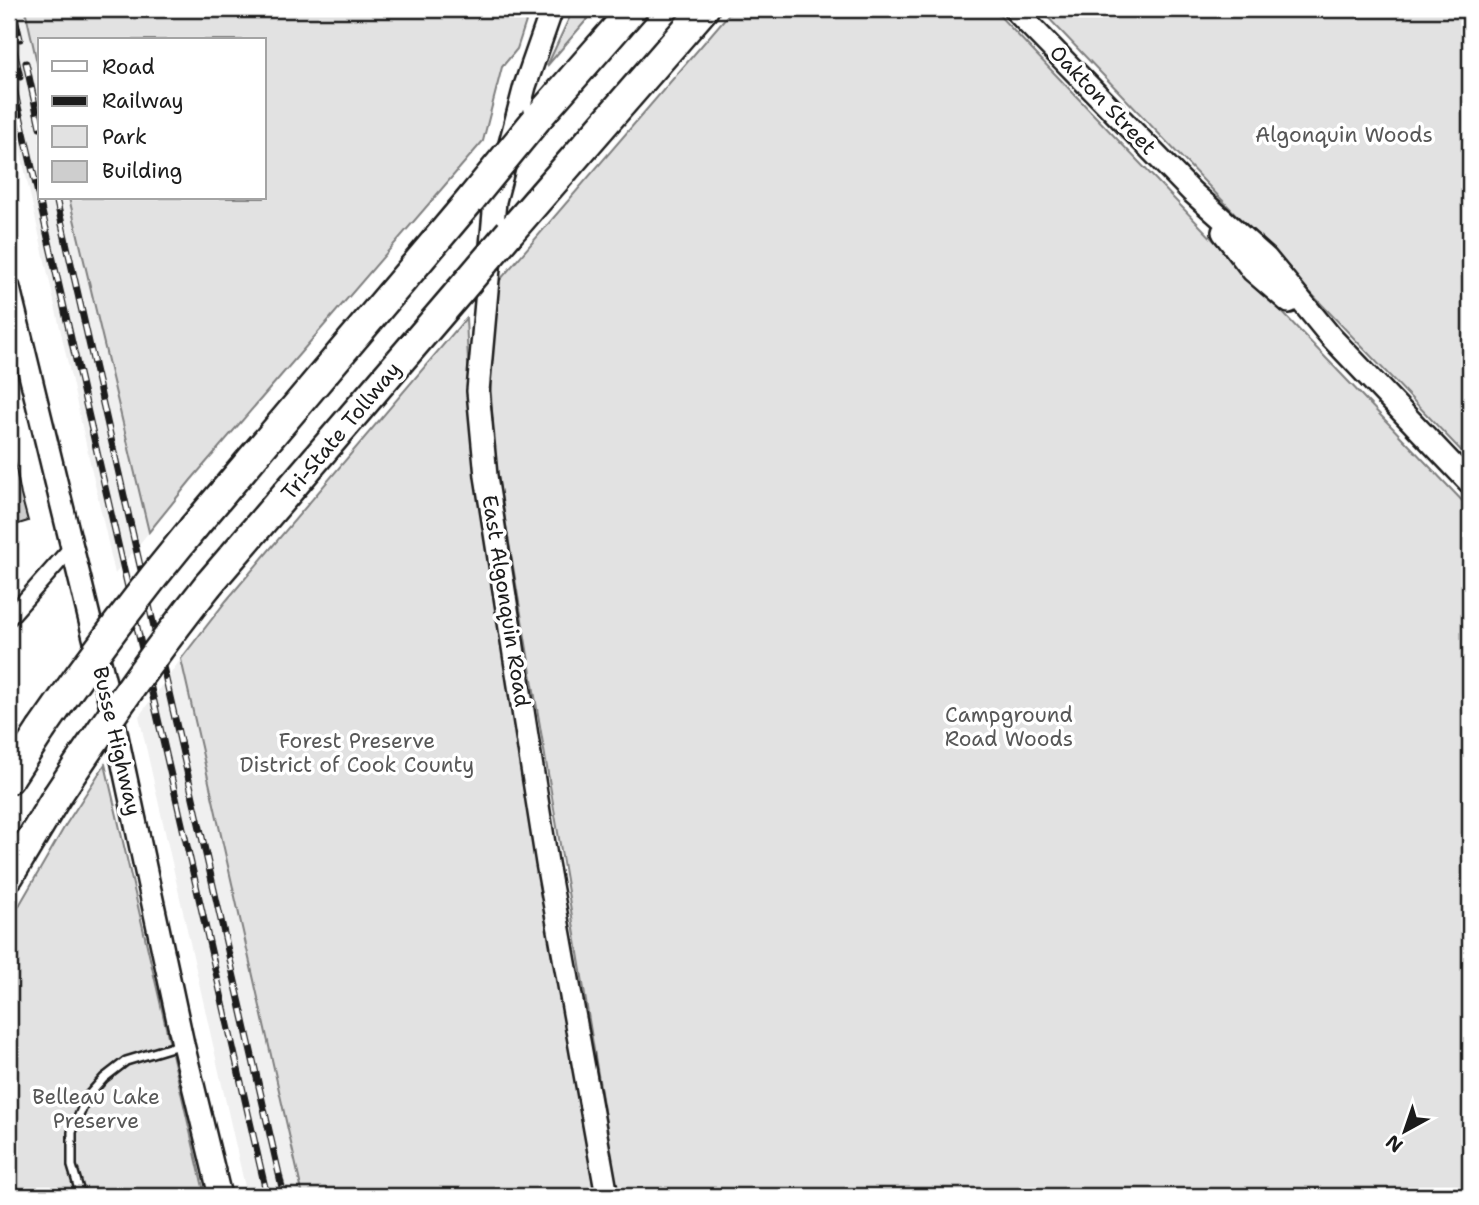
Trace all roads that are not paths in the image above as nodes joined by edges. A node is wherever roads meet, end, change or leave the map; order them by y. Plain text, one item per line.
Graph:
1 (552, 9) edge
2 (633, 9) edge
3 (704, 9) edge
4 (1014, 9) edge
5 (9, 291) edge
6 (1470, 483) edge
7 (71, 548) junction
8 (9, 618) edge
9 (9, 779) edge
10 (9, 876) edge
11 (183, 1044) junction
12 (81, 1196) edge
13 (220, 1196) edge
14 (607, 1196) edge

1 - 14 main road, East Algonquin Road
2 - 9 highway, bridge
3 - 10 highway, Tri-State Tollway, bridge
4 - 6 main road, Oakton Street
5 - 7 main road, Busse Highway
7 - 8 street
7 - 11 main road, Busse Highway
11 - 12 lane
11 - 13 main road, Busse Highway

